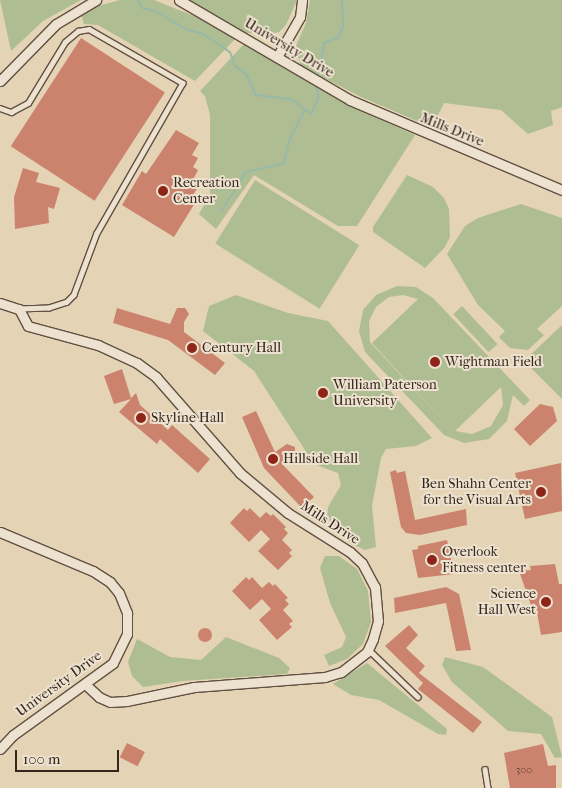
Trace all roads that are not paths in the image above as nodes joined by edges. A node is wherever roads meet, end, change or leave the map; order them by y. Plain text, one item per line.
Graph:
1 (96, 0) edge
2 (179, 0) edge
3 (302, 0) edge
4 (277, 57) junction
5 (0, 81) edge
6 (333, 90) joint
7 (0, 108) edge
8 (562, 190) edge
9 (0, 303) edge
10 (19, 309) junction
11 (0, 532) edge
12 (368, 649) junction
13 (86, 684) junction
14 (418, 697) dead end
15 (0, 749) edge
16 (485, 769) dead end
17 (488, 788) edge

1 - 5 street
2 - 4 street, University Drive
3 - 4 street
4 - 6 street, University Drive
6 - 8 street, Mills Drive
7 - 10 lane
9 - 10 street
10 - 12 street, Mills Drive
11 - 13 street, University Drive
12 - 13 street, Mills Drive
12 - 14 lane
13 - 15 street, University Drive
16 - 17 lane

